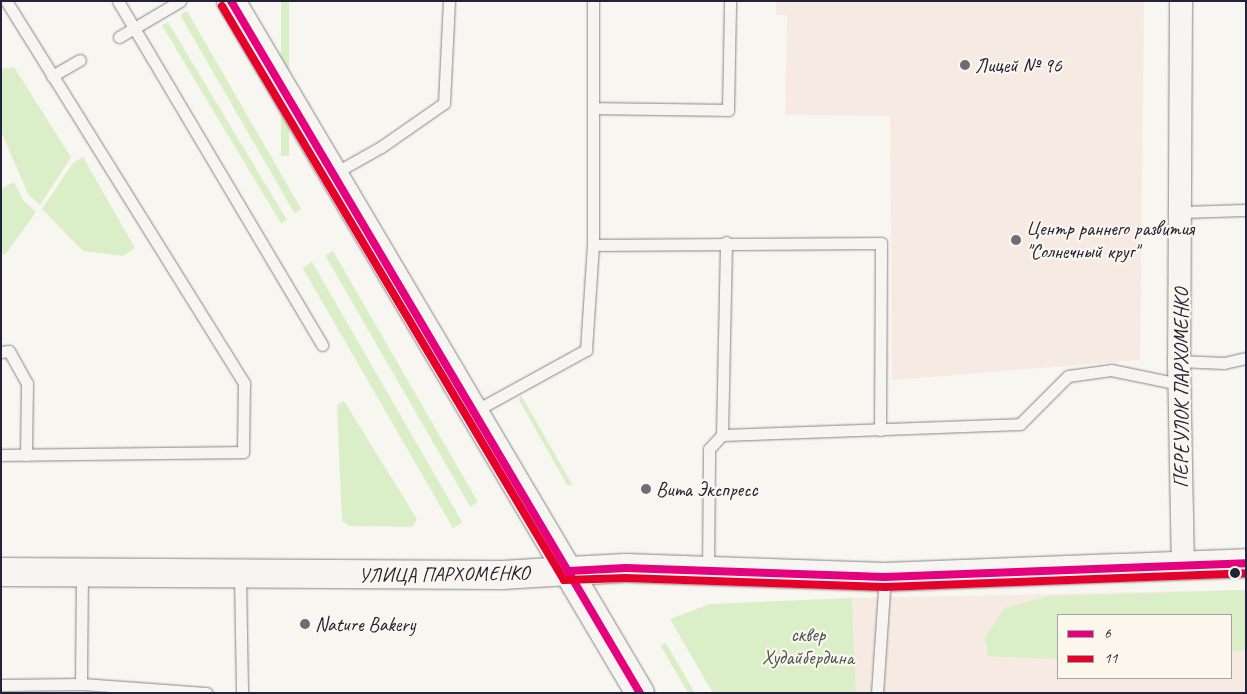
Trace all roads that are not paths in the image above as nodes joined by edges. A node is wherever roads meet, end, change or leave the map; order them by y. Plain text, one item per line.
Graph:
1 (6, 1) edge
2 (118, 1) edge
3 (180, 1) edge
4 (231, 1) edge
5 (449, 1) edge
6 (593, 1) edge
7 (730, 1) edge
8 (1181, 1) edge
9 (133, 28) junction
10 (119, 37) dead end
11 (80, 60) dead end
12 (52, 76) junction
13 (593, 108) junction
14 (333, 174) junction
15 (1246, 210) edge
16 (1180, 212) junction
17 (726, 242) junction
18 (593, 244) junction
19 (322, 345) dead end
20 (1, 352) edge
21 (1246, 358) edge
22 (1179, 361) junction
23 (1179, 384) junction
24 (474, 411) junction
25 (880, 430) junction
26 (722, 435) junction
27 (1, 455) edge
28 (26, 455) junction
29 (1246, 563) edge
30 (1183, 564) junction
31 (569, 571) junction
32 (708, 571) junction
33 (1, 572) edge
34 (82, 574) junction
35 (240, 575) junction
36 (885, 577) junction
37 (81, 684) junction
38 (1, 685) edge
39 (207, 693) edge
40 (242, 693) edge
41 (640, 693) edge
42 (877, 693) edge

1 - 12 lane
2 - 9 lane
3 - 9 lane
4 - 14 main road
5 - 14 lane
6 - 13 lane
7 - 13 lane
8 - 16 street, ПЕРЕУЛОК ПАРХОМЕНКО
9 - 10 lane
9 - 19 lane
11 - 12 lane
12 - 28 lane
13 - 18 lane
14 - 24 main road
15 - 16 lane
16 - 22 street, ПЕРЕУЛОК ПАРХОМЕНКО
17 - 18 lane
17 - 25 lane
17 - 26 lane
18 - 24 lane
20 - 28 lane
21 - 22 lane
22 - 23 street, ПЕРЕУЛОК ПАРХОМЕНКО
23 - 25 lane
23 - 30 street, ПЕРЕУЛОК ПАРХОМЕНКО
24 - 31 main road
25 - 26 lane
26 - 32 lane
27 - 28 lane
29 - 30 main road, УЛИЦА ПАРХОМЕНКО
30 - 36 main road, УЛИЦА ПАРХОМЕНКО
31 - 32 main road, УЛИЦА ПАРХОМЕНКО
31 - 35 main road, УЛИЦА ПАРХОМЕНКО
31 - 41 main road
32 - 36 main road, УЛИЦА ПАРХОМЕНКО
33 - 34 main road, УЛИЦА ПАРХОМЕНКО
34 - 35 main road, УЛИЦА ПАРХОМЕНКО
34 - 37 lane
35 - 40 lane
36 - 42 lane
37 - 38 lane
37 - 39 lane

